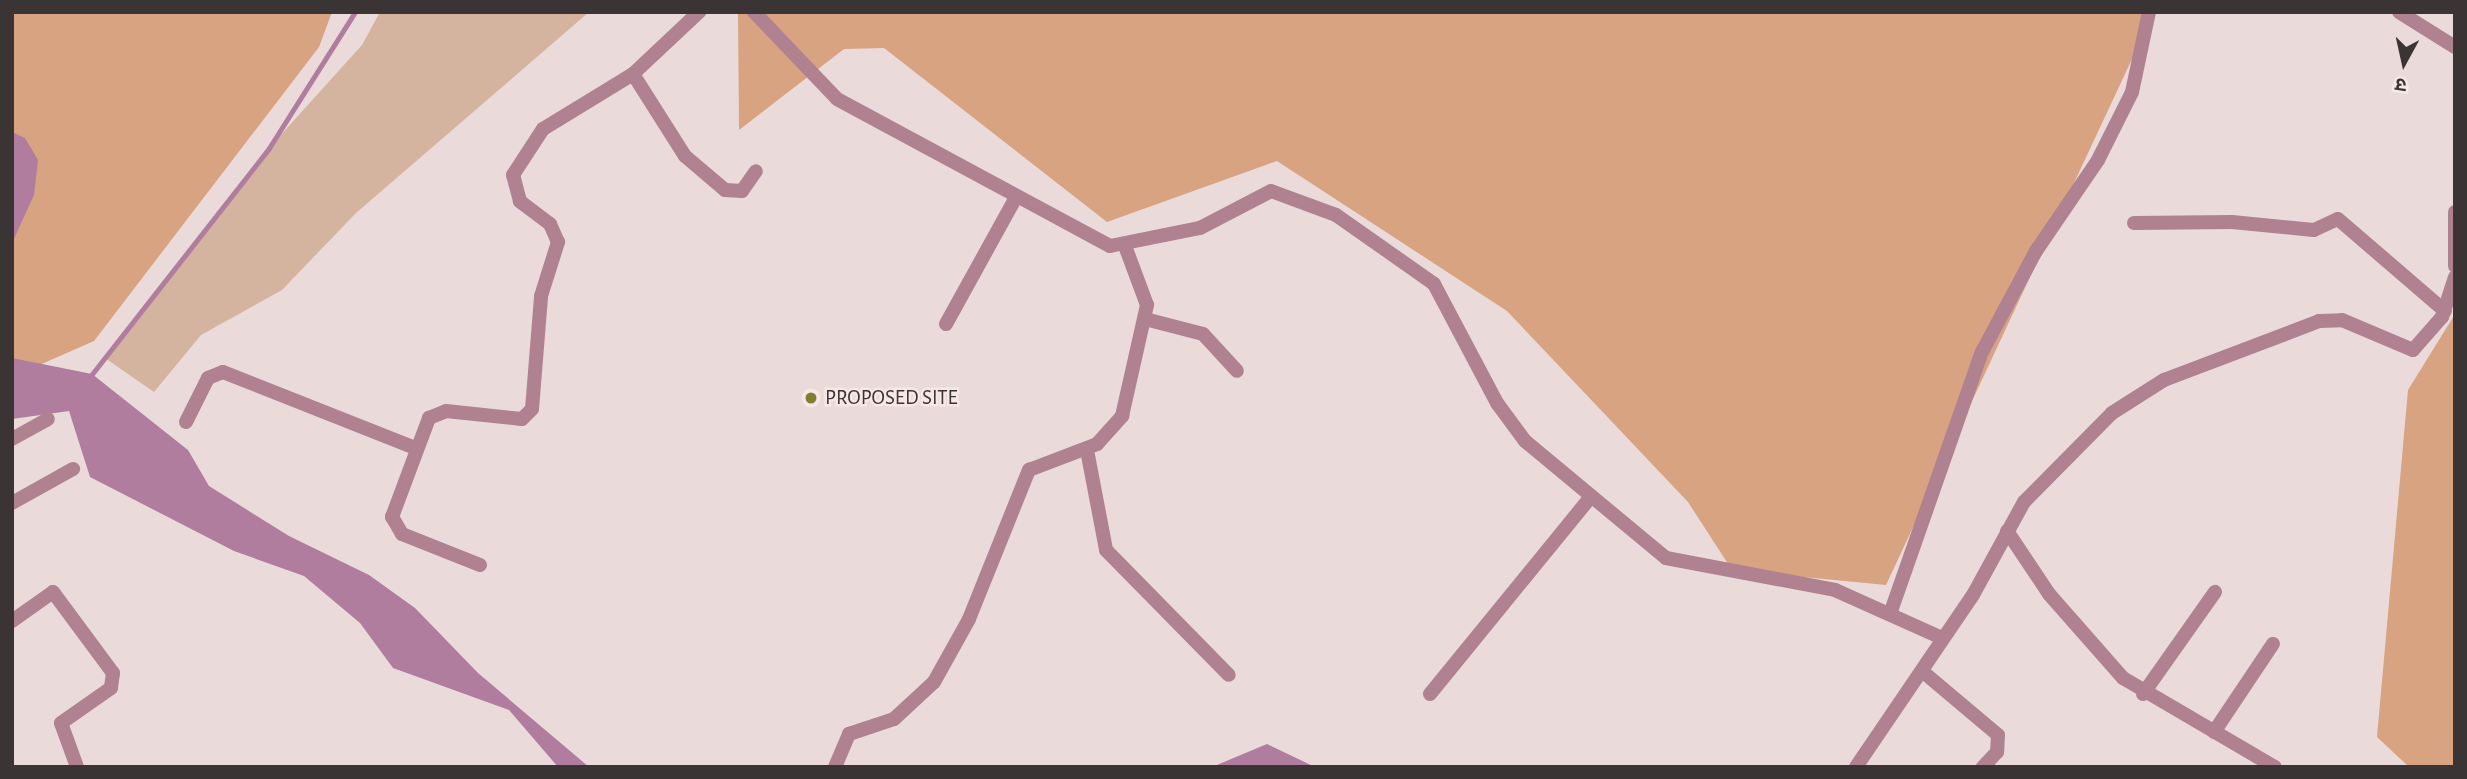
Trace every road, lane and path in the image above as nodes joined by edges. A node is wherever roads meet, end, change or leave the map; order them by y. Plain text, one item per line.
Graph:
1 (699, 12) edge
2 (754, 12) edge
3 (2150, 12) edge
4 (2399, 12) edge
5 (2455, 47) edge
6 (633, 74) junction
7 (756, 171) dead end
8 (1016, 197) junction
9 (2455, 212) edge
10 (2134, 223) dead end
11 (1125, 246) junction
12 (2455, 266) edge
13 (2455, 277) edge
14 (2445, 312) junction
15 (1146, 319) junction
16 (946, 324) dead end
17 (1237, 371) dead end
18 (48, 419) dead end
19 (186, 422) dead end
20 (12, 439) edge
21 (415, 448) junction
22 (1087, 450) junction
23 (73, 469) dead end
24 (1588, 500) junction
25 (12, 503) edge
26 (2007, 531) junction
27 (480, 565) dead end
28 (2214, 592) dead end
29 (1890, 614) junction
30 (12, 621) edge
31 (1942, 638) junction
32 (2273, 644) dead end
33 (1922, 671) junction
34 (1228, 675) dead end
35 (1430, 694) dead end
36 (2143, 694) junction
37 (2214, 732) junction
38 (77, 767) edge
39 (835, 767) edge
40 (1856, 767) edge
41 (1983, 767) edge
42 (2275, 767) edge

1 - 6 street
2 - 8 street
3 - 29 street
4 - 5 street
6 - 7 street
6 - 21 street
8 - 11 street
8 - 16 street
9 - 12 street
10 - 14 street
11 - 15 street
11 - 24 street
13 - 14 street
14 - 26 street
15 - 17 street
15 - 22 street
18 - 20 street
19 - 21 street
21 - 27 street
22 - 34 street
22 - 39 street
23 - 25 street
24 - 29 street
24 - 35 street
26 - 31 street
26 - 36 street
28 - 36 street
29 - 31 street
30 - 38 street
31 - 33 street
32 - 37 street
33 - 40 street
33 - 41 street
36 - 37 street
37 - 42 street

